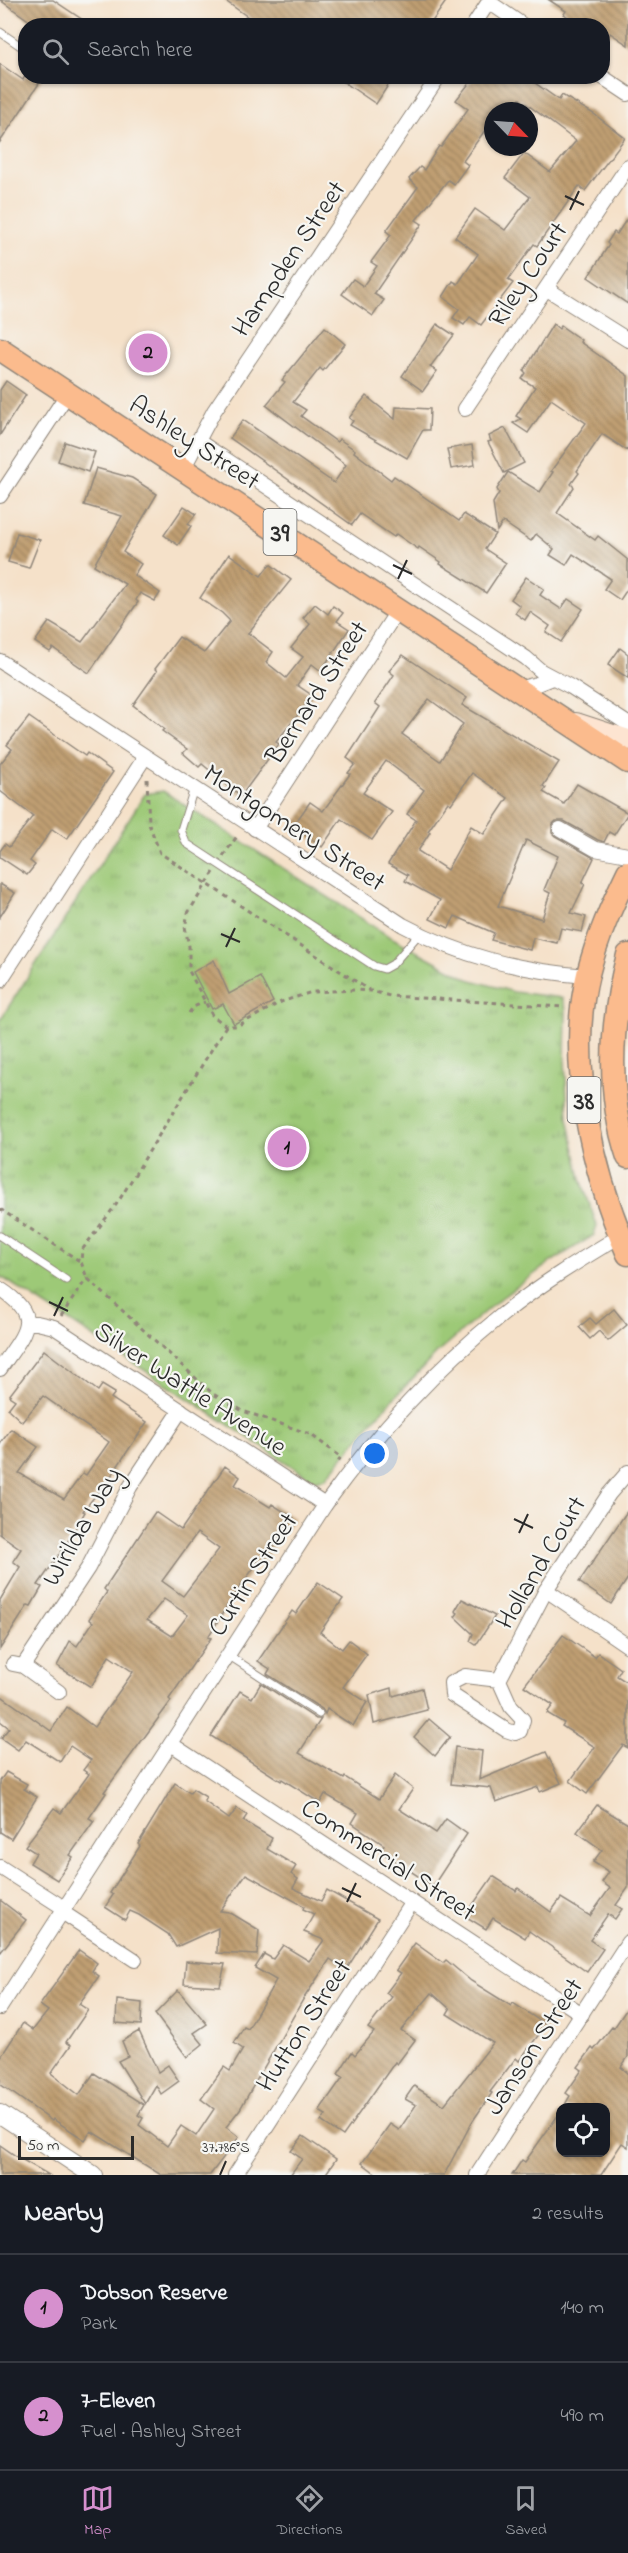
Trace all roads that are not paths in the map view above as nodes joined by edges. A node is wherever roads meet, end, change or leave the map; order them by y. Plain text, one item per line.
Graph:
1 (489, 1) edge
2 (478, 18) edge
3 (513, 18) edge
4 (0, 32) edge
5 (18, 44) edge
6 (610, 82) edge
7 (434, 84) edge
8 (628, 94) edge
9 (628, 166) edge
10 (547, 289) junction
11 (628, 340) edge
12 (0, 349) edge
13 (68, 393) junction
14 (465, 409) dead end
15 (198, 441) junction
16 (183, 469) junction
17 (0, 496) edge
18 (398, 610) junction
19 (0, 661) edge
20 (552, 678) junction
21 (517, 688) junction
22 (560, 717) junction
23 (628, 724) edge
24 (628, 740) edge
25 (145, 757) junction
26 (628, 762) edge
27 (194, 788) junction
28 (255, 829) junction
29 (560, 829) dead end
30 (628, 855) edge
31 (628, 872) edge
32 (419, 934) junction
33 (628, 955) edge
34 (587, 976) junction
35 (622, 978) junction
36 (0, 981) edge
37 (584, 1003) junction
38 (622, 1018) edge
39 (628, 1154) edge
40 (595, 1162) junction
41 (0, 1236) edge
42 (625, 1240) edge
43 (66, 1280) dead end
44 (0, 1289) edge
45 (27, 1323) junction
46 (0, 1369) edge
47 (181, 1410) junction
48 (628, 1472) edge
49 (325, 1505) junction
50 (546, 1590) junction
51 (628, 1646) edge
52 (228, 1655) junction
53 (499, 1680) junction
54 (59, 1692) dead end
55 (319, 1714) dead end
56 (171, 1744) junction
57 (0, 1867) edge
58 (412, 1902) junction
59 (63, 1910) junction
60 (628, 1942) edge
61 (135, 1960) dead end
62 (0, 2008) edge
63 (582, 2014) junction
64 (0, 2114) edge
65 (86, 2173) edge
66 (235, 2175) edge
67 (477, 2175) edge

1 - 2 street
1 - 3 street
4 - 5 lane
6 - 8 street
7 - 15 street, Hampden Street
9 - 10 street, Riley Court
10 - 11 street
10 - 14 street, Riley Court
12 - 13 main road, Ashley Street / 39
13 - 16 main road, Ashley Street / 39
13 - 17 street
15 - 16 street, Hampden Street
15 - 20 street
16 - 18 main road, Ashley Street / 39
18 - 21 main road, Ashley Street / 39
18 - 28 street, Bernard Street
19 - 25 street, Montgomery Street
20 - 21 street
20 - 23 street
21 - 22 main road, Ashley Street / 39
22 - 24 main road
22 - 26 main road, Ashley Street / 39
25 - 27 street, Montgomery Street
25 - 36 street
27 - 28 street, Montgomery Street
27 - 32 lane
28 - 32 street, Montgomery Street
29 - 30 street
31 - 34 main road, 38
32 - 34 street, Montgomery Street
33 - 35 main road, 38
34 - 35 main road
34 - 37 main road, 38
35 - 38 main road, 38
37 - 38 main road
37 - 40 main road, 38
38 - 39 main road, 38
39 - 40 main road
40 - 42 main road, 38
41 - 43 lane
42 - 49 street, Curtin Street
44 - 45 street
45 - 46 street
45 - 47 street, Silver Wattle Avenue
47 - 49 street, Silver Wattle Avenue
47 - 54 street, Wirilda Way
48 - 50 street, Holland Court
49 - 52 street, Curtin Street
50 - 51 street
50 - 53 street, Holland Court
52 - 55 lane
52 - 56 street, Curtin Street
53 - 53 street
56 - 58 street, Commercial Street
56 - 59 street, Curtin Street
57 - 59 street
58 - 63 street, Commercial Street
58 - 66 street, Hutton Street
59 - 61 street
59 - 62 street, Curtin Street
60 - 63 street, Janson Street
63 - 67 street, Janson Street
64 - 65 street

